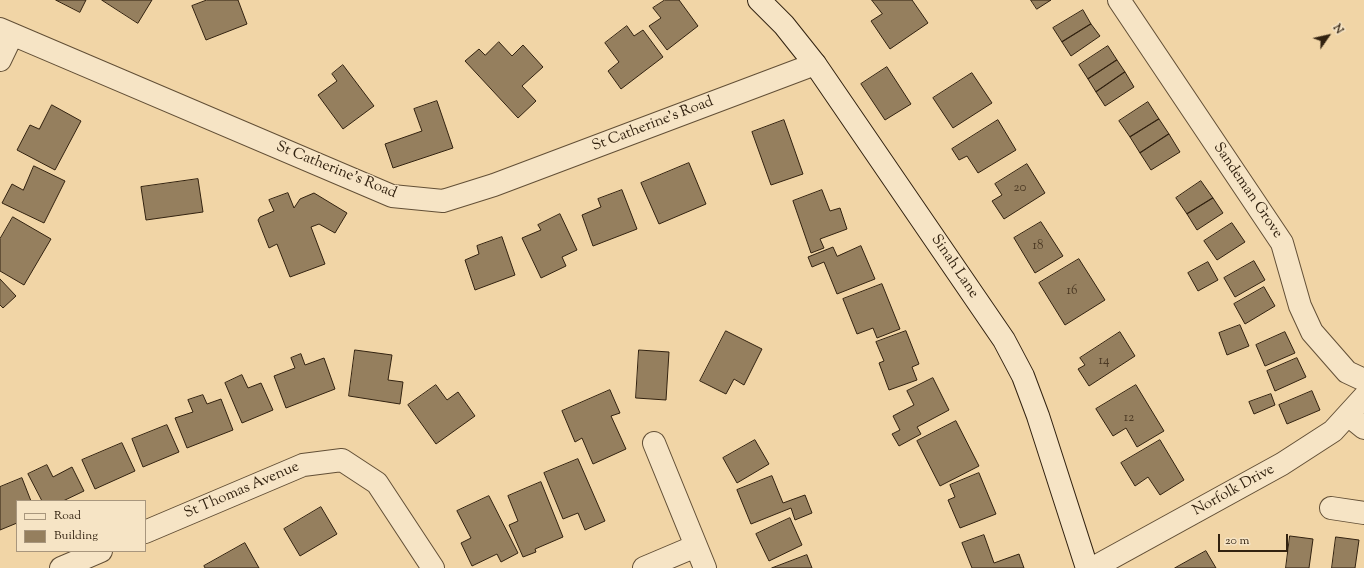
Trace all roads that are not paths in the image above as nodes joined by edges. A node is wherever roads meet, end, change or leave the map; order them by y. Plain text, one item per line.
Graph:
1 (759, 0) edge
2 (1127, 3) edge
3 (6, 32) edge
4 (0, 60) edge
5 (815, 64) junction
6 (1364, 380) edge
7 (1364, 397) edge
8 (1356, 422) edge
9 (654, 443) dead end
10 (1331, 508) dead end
11 (1364, 513) edge
12 (146, 532) edge
13 (696, 546) junction
14 (99, 552) edge
15 (61, 568) edge
16 (433, 568) edge
17 (644, 568) edge
18 (705, 568) edge
19 (1087, 568) edge
20 (1093, 568) edge

1 - 5 street, Sinah Lane
2 - 6 street, Sandeman Grove
3 - 4 street
3 - 5 street, St Catherine's Road
5 - 19 street, Sinah Lane
7 - 8 street, Norfolk Drive
8 - 20 street, Norfolk Drive
9 - 13 street
10 - 11 street
12 - 16 street, St Thomas Avenue
13 - 17 street
13 - 18 street
14 - 15 street

